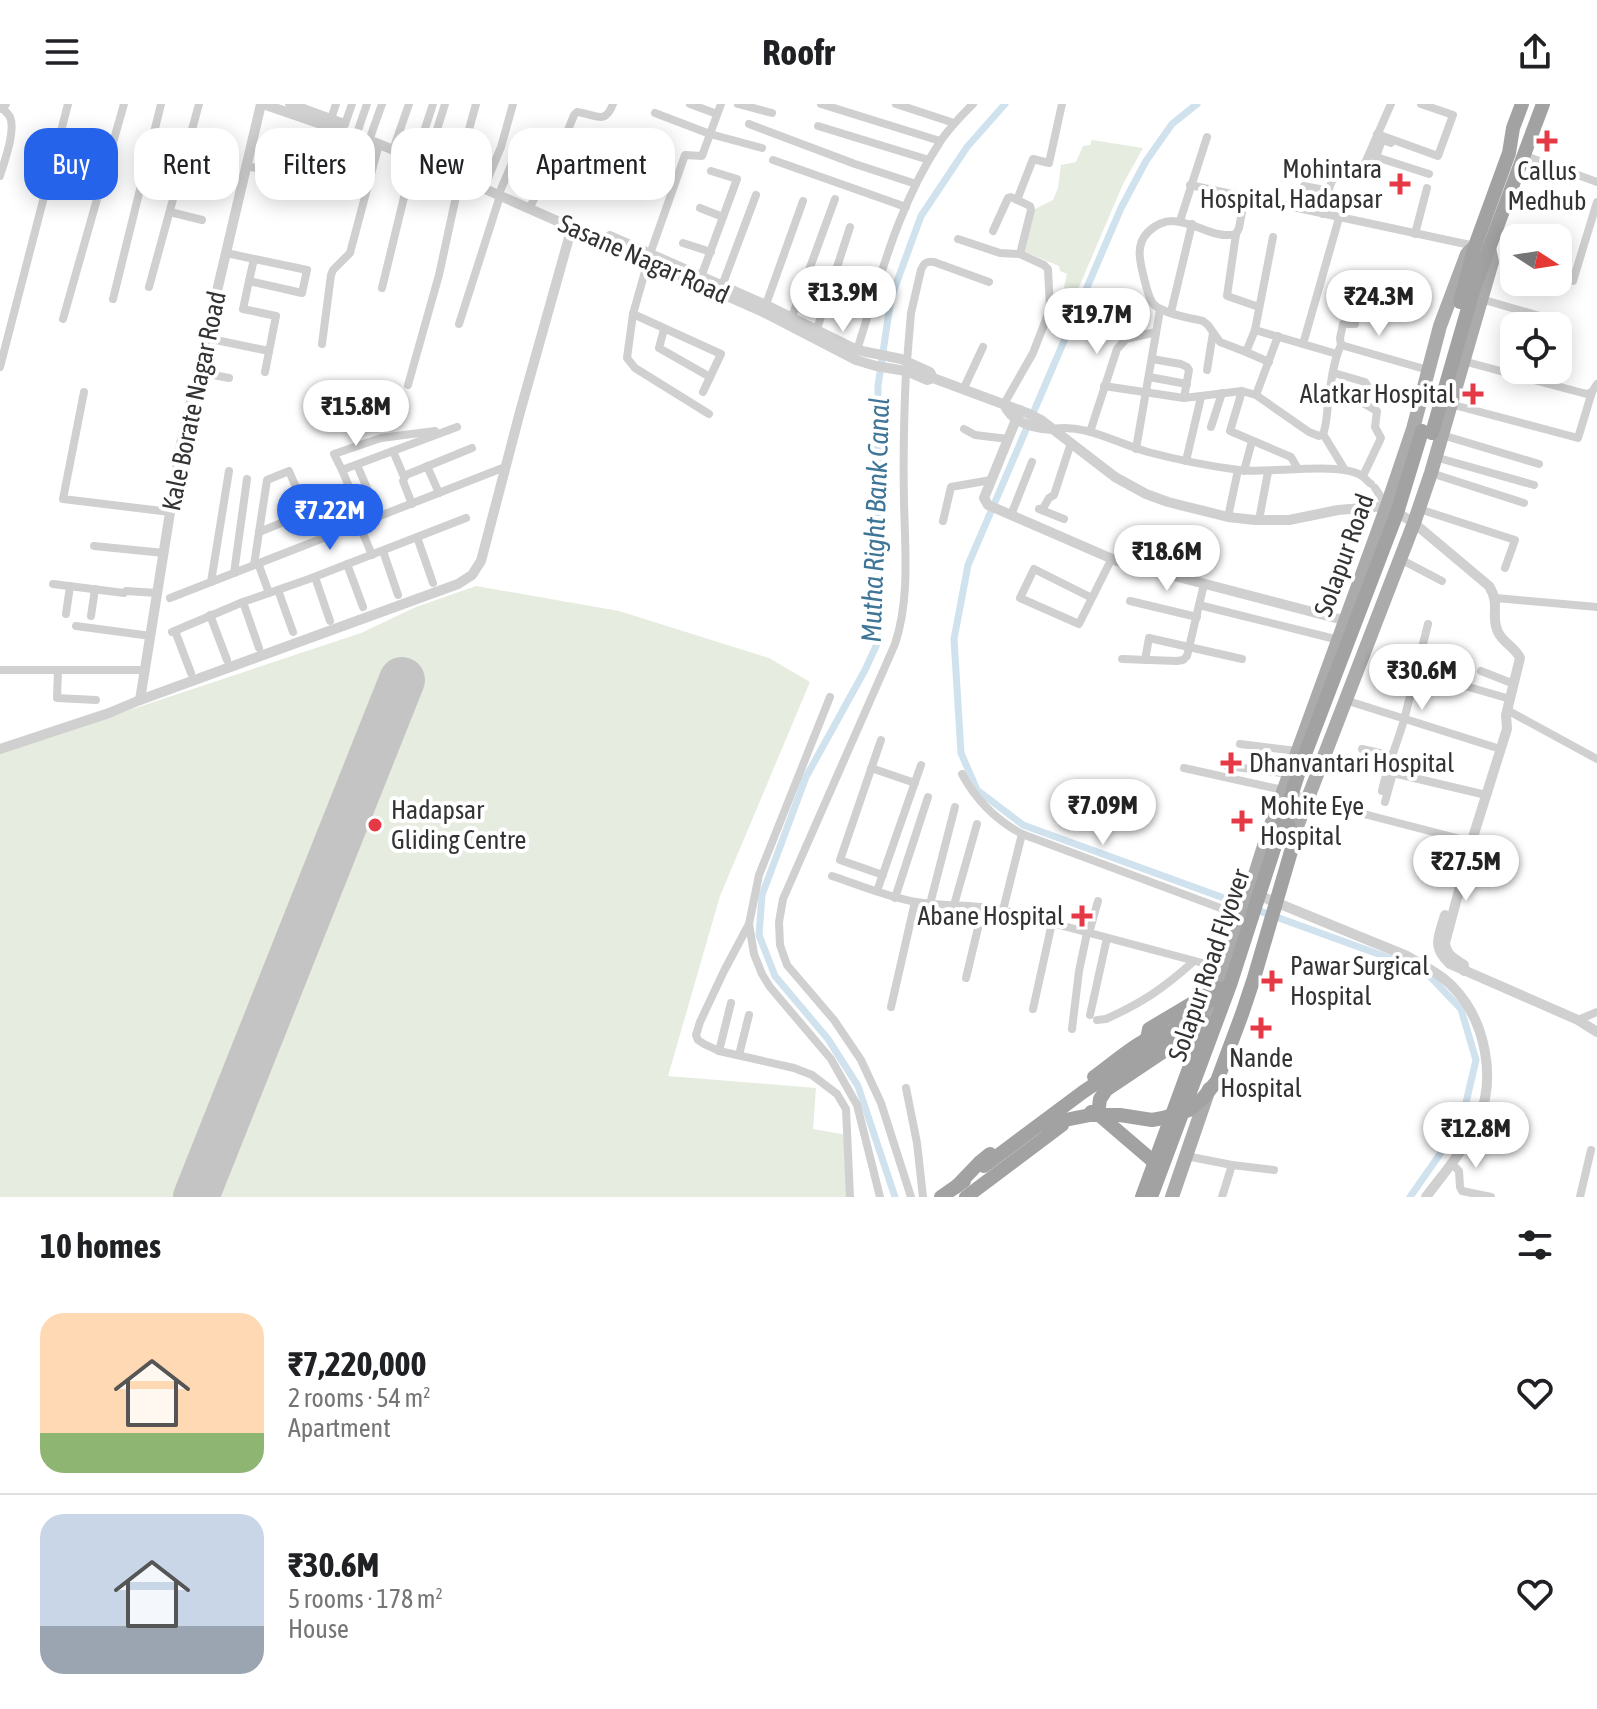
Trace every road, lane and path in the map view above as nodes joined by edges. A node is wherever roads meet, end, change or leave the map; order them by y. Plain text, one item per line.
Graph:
1 (68, 104) edge
2 (124, 104) edge
3 (161, 104) edge
4 (199, 104) edge
5 (262, 104) edge
6 (336, 104) edge
7 (352, 104) edge
8 (367, 104) edge
9 (382, 104) edge
10 (409, 104) edge
11 (433, 104) edge
12 (445, 104) edge
13 (476, 104) edge
14 (513, 104) edge
15 (570, 104) edge
16 (613, 104) edge
17 (690, 104) edge
18 (721, 104) edge
19 (738, 104) edge
20 (821, 104) edge
21 (896, 104) edge
22 (1062, 104) edge
23 (1394, 104) edge
24 (1421, 104) edge
25 (1522, 104) edge
26 (1531, 104) edge
27 (1543, 104) edge
28 (970, 105) edge
29 (2, 106) edge
30 (297, 108) edge
31 (577, 112) junction
32 (655, 113) dead end
33 (772, 113) dead end
34 (717, 114) junction
35 (331, 119) junction
36 (954, 123) junction
37 (345, 124) junction
38 (749, 124) dead end
39 (818, 126) dead end
40 (347, 128) edge
41 (354, 128) edge
42 (359, 128) edge
43 (401, 128) edge
44 (426, 128) edge
45 (432, 128) edge
46 (469, 128) edge
47 (569, 128) edge
48 (710, 134) junction
49 (1380, 136) junction
50 (1207, 137) dead end
51 (375, 139) junction
52 (940, 141) junction
53 (391, 143) edge
54 (391, 145) edge
55 (762, 148) dead end
56 (1516, 154) junction
57 (1372, 156) junction
58 (773, 160) dead end
59 (929, 160) junction
60 (1436, 160) dead end
61 (247, 166) junction
62 (255, 168) edge
63 (492, 169) edge
64 (711, 171) dead end
65 (508, 174) edge
66 (1429, 174) dead end
67 (0, 176) edge
68 (1597, 182) edge
69 (916, 184) junction
70 (1190, 185) junction
71 (1304, 186) dead end
72 (492, 187) edge
73 (1427, 188) dead end
74 (492, 189) edge
75 (1329, 191) junction
76 (501, 193) junction
77 (756, 195) dead end
78 (1245, 196) junction
79 (835, 199) dead end
80 (362, 200) edge
81 (406, 200) edge
82 (452, 200) edge
83 (533, 200) edge
84 (1017, 200) junction
85 (803, 201) dead end
86 (1597, 202) edge
87 (530, 206) junction
88 (906, 207) junction
89 (700, 208) dead end
90 (170, 212) junction
91 (1323, 214) junction
92 (723, 217) junction
93 (1339, 218) junction
94 (202, 220) dead end
95 (1180, 221) junction
96 (1192, 224) junction
97 (572, 227) junction
98 (850, 227) dead end
99 (993, 231) dead end
100 (1236, 234) junction
101 (1415, 234) junction
102 (1273, 237) dead end
103 (958, 239) dead end
104 (683, 243) dead end
105 (1482, 247) junction
106 (711, 252) junction
107 (226, 253) junction
108 (1020, 254) junction
109 (649, 257) junction
110 (254, 259) junction
111 (701, 277) junction
112 (249, 281) junction
113 (1573, 281) dead end
114 (989, 282) dead end
115 (722, 286) junction
116 (149, 287) dead end
117 (382, 288) dead end
118 (1480, 298) junction
119 (113, 299) dead end
120 (1259, 307) junction
121 (765, 308) junction
122 (1160, 310) junction
123 (1171, 312) junction
124 (1527, 312) edge
125 (633, 314) junction
126 (63, 319) dead end
127 (790, 321) junction
128 (459, 324) dead end
129 (1355, 324) dead end
130 (664, 329) junction
131 (1255, 330) junction
132 (1156, 332) junction
133 (1213, 333) junction
134 (815, 334) junction
135 (1278, 336) junction
136 (206, 338) junction
137 (322, 344) dead end
138 (1303, 344) junction
139 (983, 347) dead end
140 (857, 350) junction
141 (1339, 350) junction
142 (269, 351) junction
143 (1246, 352) junction
144 (1152, 359) junction
145 (876, 361) junction
146 (1462, 361) junction
147 (1269, 362) junction
148 (901, 365) junction
149 (0, 367) edge
150 (1207, 370) dead end
151 (1428, 370) junction
152 (198, 372) junction
153 (265, 372) dead end
154 (1334, 373) junction
155 (710, 377) junction
156 (1149, 377) junction
157 (229, 378) dead end
158 (1187, 384) junction
159 (408, 385) dead end
160 (1104, 386) junction
161 (1595, 388) edge
162 (963, 390) junction
163 (1242, 391) junction
164 (84, 392) dead end
165 (703, 392) dead end
166 (1145, 392) junction
167 (1222, 393) junction
168 (1256, 395) junction
169 (1201, 397) junction
170 (1184, 398) junction
171 (1004, 404) junction
172 (1450, 404) junction
173 (709, 414) dead end
174 (1022, 417) junction
175 (457, 427) dead end
176 (1211, 427) dead end
177 (964, 429) dead end
178 (1053, 429) junction
179 (444, 431) junction
180 (1090, 432) junction
181 (1432, 433) junction
182 (1323, 434) junction
183 (1008, 439) junction
184 (1252, 441) junction
185 (1071, 443) junction
186 (472, 448) dead end
187 (1136, 449) junction
188 (393, 451) junction
189 (1435, 457) junction
190 (1186, 461) junction
191 (1032, 462) dead end
192 (1539, 464) dead end
193 (357, 465) junction
194 (427, 466) junction
195 (505, 467) junction
196 (1298, 469) junction
197 (342, 470) junction
198 (1345, 470) junction
199 (229, 471) dead end
200 (1241, 471) junction
201 (1268, 472) junction
202 (1431, 473) junction
203 (1363, 476) junction
204 (404, 477) junction
205 (247, 479) dead end
206 (991, 480) junction
207 (1534, 485) dead end
208 (367, 488) dead end
209 (439, 493) junction
210 (301, 499) dead end
211 (1524, 503) dead end
212 (412, 504) junction
213 (324, 506) dead end
214 (1387, 506) junction
215 (170, 512) junction
216 (1011, 515) junction
217 (1417, 516) junction
218 (1228, 517) junction
219 (466, 518) dead end
220 (1064, 519) dead end
221 (1259, 520) junction
222 (943, 521) dead end
223 (362, 523) junction
224 (259, 532) junction
225 (417, 537) junction
226 (94, 546) dead end
227 (383, 551) junction
228 (164, 553) junction
229 (372, 555) junction
230 (1112, 558) junction
231 (1400, 559) junction
232 (256, 564) junction
233 (347, 564) junction
234 (1505, 568) dead end
235 (234, 573) junction
236 (315, 577) junction
237 (1442, 581) dead end
238 (211, 582) junction
239 (433, 583) dead end
240 (53, 584) dead end
241 (1204, 584) junction
242 (70, 586) junction
243 (95, 589) junction
244 (273, 591) junction
245 (157, 593) junction
246 (398, 595) dead end
247 (170, 598) dead end
248 (1092, 598) junction
249 (1496, 598) junction
250 (1130, 601) dead end
251 (243, 602) junction
252 (1199, 605) junction
253 (363, 607) dead end
254 (1597, 607) edge
255 (66, 614) dead end
256 (210, 615) junction
257 (91, 616) dead end
258 (1197, 617) junction
259 (330, 621) dead end
260 (1347, 621) junction
261 (1428, 624) dead end
262 (76, 626) dead end
263 (293, 632) dead end
264 (151, 636) junction
265 (1340, 640) junction
266 (1190, 647) junction
267 (259, 648) dead end
268 (1421, 650) junction
269 (1443, 656) dead end
270 (1122, 659) dead end
271 (1242, 659) dead end
272 (227, 660) dead end
273 (1145, 660) junction
274 (0, 670) edge
275 (58, 670) junction
276 (144, 670) junction
277 (1481, 671) dead end
278 (191, 673) dead end
279 (1448, 681) dead end
280 (1514, 684) junction
281 (830, 697) dead end
282 (96, 700) dead end
283 (140, 700) junction
284 (1345, 700) junction
285 (1509, 704) junction
286 (1404, 720) junction
287 (1505, 723) junction
288 (881, 740) dead end
289 (1240, 744) dead end
290 (1494, 747) junction
291 (0, 749) edge
292 (1362, 749) dead end
293 (1297, 751) junction
294 (1393, 756) junction
295 (1597, 759) edge
296 (921, 765) dead end
297 (1227, 766) dead end
298 (871, 768) junction
299 (1184, 768) dead end
300 (962, 774) dead end
301 (1289, 774) junction
302 (915, 783) junction
303 (1283, 790) junction
304 (1382, 791) dead end
305 (1483, 794) junction
306 (928, 797) dead end
307 (1306, 799) junction
308 (1385, 802) dead end
309 (955, 807) dead end
310 (977, 824) dead end
311 (1288, 824) junction
312 (1022, 834) junction
313 (1469, 841) junction
314 (883, 875) junction
315 (832, 876) dead end
316 (877, 891) junction
317 (895, 898) junction
318 (1098, 901) dead end
319 (915, 902) junction
320 (930, 904) junction
321 (1270, 904) junction
322 (954, 905) junction
323 (1246, 905) junction
324 (983, 907) junction
325 (1003, 910) junction
326 (1052, 923) junction
327 (749, 924) junction
328 (1088, 933) junction
329 (1107, 938) junction
330 (1194, 961) junction
331 (1225, 969) junction
332 (1464, 971) junction
333 (966, 978) dead end
334 (1224, 986) junction
335 (1453, 986) junction
336 (731, 1003) dead end
337 (891, 1007) dead end
338 (1033, 1009) dead end
339 (1597, 1012) edge
340 (749, 1015) dead end
341 (1578, 1020) junction
342 (1206, 1022) junction
343 (1072, 1029) dead end
344 (1229, 1032) junction
345 (1597, 1032) edge
346 (1189, 1035) junction
347 (1147, 1039) junction
348 (719, 1051) junction
349 (739, 1055) junction
350 (906, 1088) dead end
351 (857, 1105) junction
352 (846, 1109) junction
353 (1098, 1114) junction
354 (1591, 1150) dead end
355 (1186, 1156) junction
356 (1154, 1162) junction
357 (1451, 1163) junction
358 (1232, 1165) junction
359 (1274, 1170) dead end
360 (960, 1194) edge
361 (850, 1197) edge
362 (880, 1197) edge
363 (911, 1197) edge
364 (923, 1197) edge
365 (941, 1197) edge
366 (1142, 1197) edge
367 (1151, 1197) edge
368 (1161, 1197) edge
369 (1172, 1197) edge
370 (1222, 1197) edge
371 (1426, 1197) edge
372 (1491, 1197) edge
373 (1580, 1197) edge

1 - 149 street
2 - 126 street
3 - 119 street
4 - 90 street
5 - 30 street, Sasane Nagar Road
5 - 61 street, Kale Borate Nagar Road
6 - 35 street
7 - 37 street
8 - 42 street
9 - 51 street
10 - 43 street
11 - 44 street
12 - 45 street
13 - 46 street
14 - 63 street
15 - 31 street
16 - 31 street
17 - 34 street
18 - 34 street
19 - 33 street
20 - 52 street
21 - 36 street
22 - 84 street
23 - 49 street
24 - 49 street
25 - 56 highway, Solapur Road
26 - 56 highway
27 - 56 highway, Solapur Road
28 - 36 street
29 - 67 street
30 - 35 street, Sasane Nagar Road
30 - 40 street, Sasane Nagar Road
31 - 47 street
32 - 48 street
34 - 48 street
35 - 37 street, Sasane Nagar Road
36 - 52 street
37 - 41 street, Sasane Nagar Road
38 - 69 street
39 - 59 street
48 - 55 street
48 - 109 street
49 - 57 street
50 - 70 street
51 - 53 street, Sasane Nagar Road
51 - 54 street, Sasane Nagar Road
52 - 59 street
56 - 68 street
56 - 105 highway, Solapur Road
57 - 60 street
57 - 66 street
57 - 75 street
58 - 88 street
59 - 69 street
61 - 62 street
61 - 107 street, Kale Borate Nagar Road
64 - 92 street
65 - 76 street
69 - 88 street
70 - 78 street
70 - 95 street
71 - 75 street
72 - 76 street, Sasane Nagar Road
73 - 101 street
74 - 76 street, Sasane Nagar Road
75 - 91 street
76 - 87 street, Sasane Nagar Road
76 - 128 street
77 - 115 street
78 - 91 street
78 - 100 street
79 - 127 street
80 - 137 street
81 - 117 street
82 - 159 street
83 - 87 street
84 - 99 street
84 - 108 street
85 - 121 street
86 - 113 street
87 - 97 street, Sasane Nagar Road
87 - 109 street, Sasane Nagar Road
88 - 140 street
89 - 92 street
90 - 94 street
90 - 116 street
91 - 93 street
92 - 106 street
93 - 101 street
93 - 138 street
95 - 96 street
95 - 122 street
96 - 100 street
96 - 123 street
97 - 109 street, Sasane Nagar Road
97 - 195 street
98 - 134 street
100 - 120 street
101 - 105 street
102 - 120 street
103 - 108 street
104 - 106 street
105 - 118 main road, Solapur Road
105 - 151 main road, Solapur Road
105 - 181 highway, Solapur Road Flyover
106 - 111 street
107 - 110 street
107 - 136 street, Kale Borate Nagar Road
108 - 171 street
109 - 111 street, Sasane Nagar Road
109 - 121 street, Sasane Nagar Road
109 - 125 street
110 - 112 street
110 - 112 street
111 - 115 street, Sasane Nagar Road
112 - 142 street
114 - 148 street
115 - 121 street, Sasane Nagar Road
118 - 124 street
118 - 146 main road, Solapur Road
120 - 131 street
121 - 127 street, Sasane Nagar Road
122 - 123 street
122 - 132 street
123 - 133 street
125 - 130 street
125 - 173 street
127 - 134 street, Sasane Nagar Road
129 - 141 street
130 - 155 street
130 - 155 street
131 - 135 street
131 - 143 street
132 - 144 street
132 - 160 street
133 - 143 street
133 - 150 street
134 - 140 street, Sasane Nagar Road
134 - 145 street, Sasane Nagar Road
135 - 138 street
135 - 147 street
136 - 142 street
136 - 152 street, Kale Borate Nagar Road
138 - 141 street
139 - 162 street
140 - 145 street, Sasane Nagar Road
141 - 151 street
141 - 154 street
142 - 153 street
143 - 147 street
144 - 156 street
144 - 158 street
145 - 148 street, Sasane Nagar Road
146 - 161 street
146 - 172 main road, Solapur Road
147 - 168 street
148 - 162 street, Sasane Nagar Road
148 - 363 street
151 - 214 main road, Solapur Road
152 - 157 street
152 - 215 street, Kale Borate Nagar Road
154 - 182 street
154 - 203 street
155 - 165 street
156 - 158 street
156 - 166 street
158 - 170 street
160 - 166 street
160 - 180 street
161 - 172 street
162 - 171 street, Sasane Nagar Road
163 - 167 street
163 - 168 street
163 - 184 street
164 - 215 street
166 - 170 street
166 - 187 street
167 - 169 street
167 - 176 street
168 - 182 street
169 - 170 street
169 - 190 street
171 - 174 street, Sasane Nagar Road
172 - 181 main road, Solapur Road
174 - 178 street, Sasane Nagar Road
174 - 183 street
175 - 179 street
177 - 183 street
178 - 180 street
178 - 185 street, Sasane Nagar Road
179 - 188 street
179 - 197 street
180 - 187 street
181 - 189 main road, Solapur Road
181 - 192 street
181 - 311 highway, Solapur Road Flyover
181 - 334 highway, Solapur Road Flyover, bridge
182 - 198 street
183 - 206 street
184 - 196 street
184 - 200 street
185 - 218 street, Sasane Nagar Road
185 - 220 street
186 - 194 street
187 - 190 street
188 - 193 street
188 - 204 street
189 - 202 main road, Solapur Road
189 - 207 street
190 - 200 street
191 - 216 street
193 - 197 street
193 - 208 street
194 - 204 street
194 - 209 street
195 - 209 street
195 - 283 street
196 - 198 street
196 - 201 street
197 - 223 street
198 - 203 street
199 - 238 street
200 - 201 street
200 - 218 street
201 - 221 street
202 - 211 street
202 - 217 main road, Solapur Road
203 - 214 street
204 - 212 street
205 - 235 street
206 - 216 street
206 - 222 street
209 - 212 street
210 - 224 street
212 - 223 street
213 - 224 street
214 - 217 street
214 - 221 street, Sasane Nagar Road
214 - 260 main road, Solapur Road
215 - 228 street, Kale Borate Nagar Road
216 - 230 street
217 - 231 main road, Solapur Road
217 - 234 street
217 - 249 street
218 - 221 street, Sasane Nagar Road
219 - 225 street
223 - 229 street
223 - 232 street
224 - 232 street
225 - 227 street
225 - 239 street
226 - 228 street
227 - 229 street
227 - 246 street
228 - 245 street, Kale Borate Nagar Road
229 - 233 street
230 - 241 street
230 - 248 street
231 - 237 street
231 - 284 main road, Solapur Road
232 - 235 street
232 - 244 street
233 - 236 street
233 - 253 street
235 - 238 street
236 - 244 street
236 - 259 street
238 - 247 street
240 - 242 street
241 - 252 street
241 - 260 street
242 - 243 street
242 - 255 street
243 - 245 street
243 - 257 street
244 - 251 street
244 - 263 street
245 - 264 street, Kale Borate Nagar Road
248 - 248 street
249 - 254 street
249 - 280 street
250 - 258 street
251 - 256 street
251 - 267 street
252 - 258 street
252 - 265 street
256 - 272 street
256 - 278 street
258 - 266 street
260 - 265 main road, Solapur Road
261 - 268 street
262 - 264 street
264 - 276 street, Kale Borate Nagar Road
265 - 293 main road, Solapur Road
266 - 271 street
266 - 273 street
266 - 273 street
268 - 269 street
268 - 286 street
270 - 273 street
274 - 275 street
275 - 276 street
275 - 282 street
276 - 283 street, Kale Borate Nagar Road
277 - 280 street
279 - 285 street
280 - 285 street
281 - 327 street
283 - 291 street
284 - 286 street
284 - 307 main road, Solapur Road
285 - 287 street
285 - 295 street
286 - 290 street
286 - 294 street
287 - 290 street
287 - 305 street
288 - 298 street
289 - 293 street
290 - 305 street
292 - 294 street
293 - 301 main road, Solapur Road
294 - 304 street
296 - 302 street
297 - 301 street
298 - 302 street
298 - 314 street
299 - 303 street
300 - 312 street
301 - 303 main road, Solapur Road
302 - 314 street
303 - 307 street
303 - 323 main road, Solapur Road
305 - 308 street
305 - 313 street
306 - 317 street
307 - 313 street
307 - 321 main road, Solapur Road
309 - 320 street
310 - 322 street
311 - 360 highway, bridge
311 - 368 highway, Solapur Road Flyover, bridge
312 - 323 street
312 - 325 street
313 - 332 street
314 - 316 street
315 - 316 street
316 - 317 street
317 - 319 street
318 - 328 street
319 - 320 street
319 - 337 street
320 - 322 street
321 - 323 street
321 - 335 street
321 - 344 main road, Solapur Road, bridge
322 - 324 street
323 - 331 main road, Solapur Road
324 - 325 street
324 - 333 street
325 - 326 street
326 - 328 street
326 - 338 street
327 - 348 street
327 - 351 street
328 - 329 street
328 - 343 street
329 - 330 street
329 - 330 street
330 - 331 street
331 - 334 main road, Solapur Road
332 - 335 street
332 - 341 street
334 - 342 main road, Solapur Road
334 - 347 highway
334 - 360 highway, bridge
334 - 367 highway, Solapur Road Flyover, bridge
335 - 357 street
336 - 348 street
339 - 341 street
340 - 349 street
341 - 345 street
342 - 344 highway
342 - 346 highway
342 - 356 highway
344 - 355 main road, Solapur Road
346 - 347 highway
346 - 353 highway
347 - 360 highway
348 - 349 street
349 - 352 street
350 - 364 street
351 - 352 street
351 - 362 street
352 - 361 street
353 - 356 highway
353 - 360 highway
354 - 373 street
355 - 358 street
355 - 369 main road, Solapur Road
356 - 366 highway
357 - 371 street
357 - 372 street
358 - 359 street
358 - 370 street
360 - 365 highway

